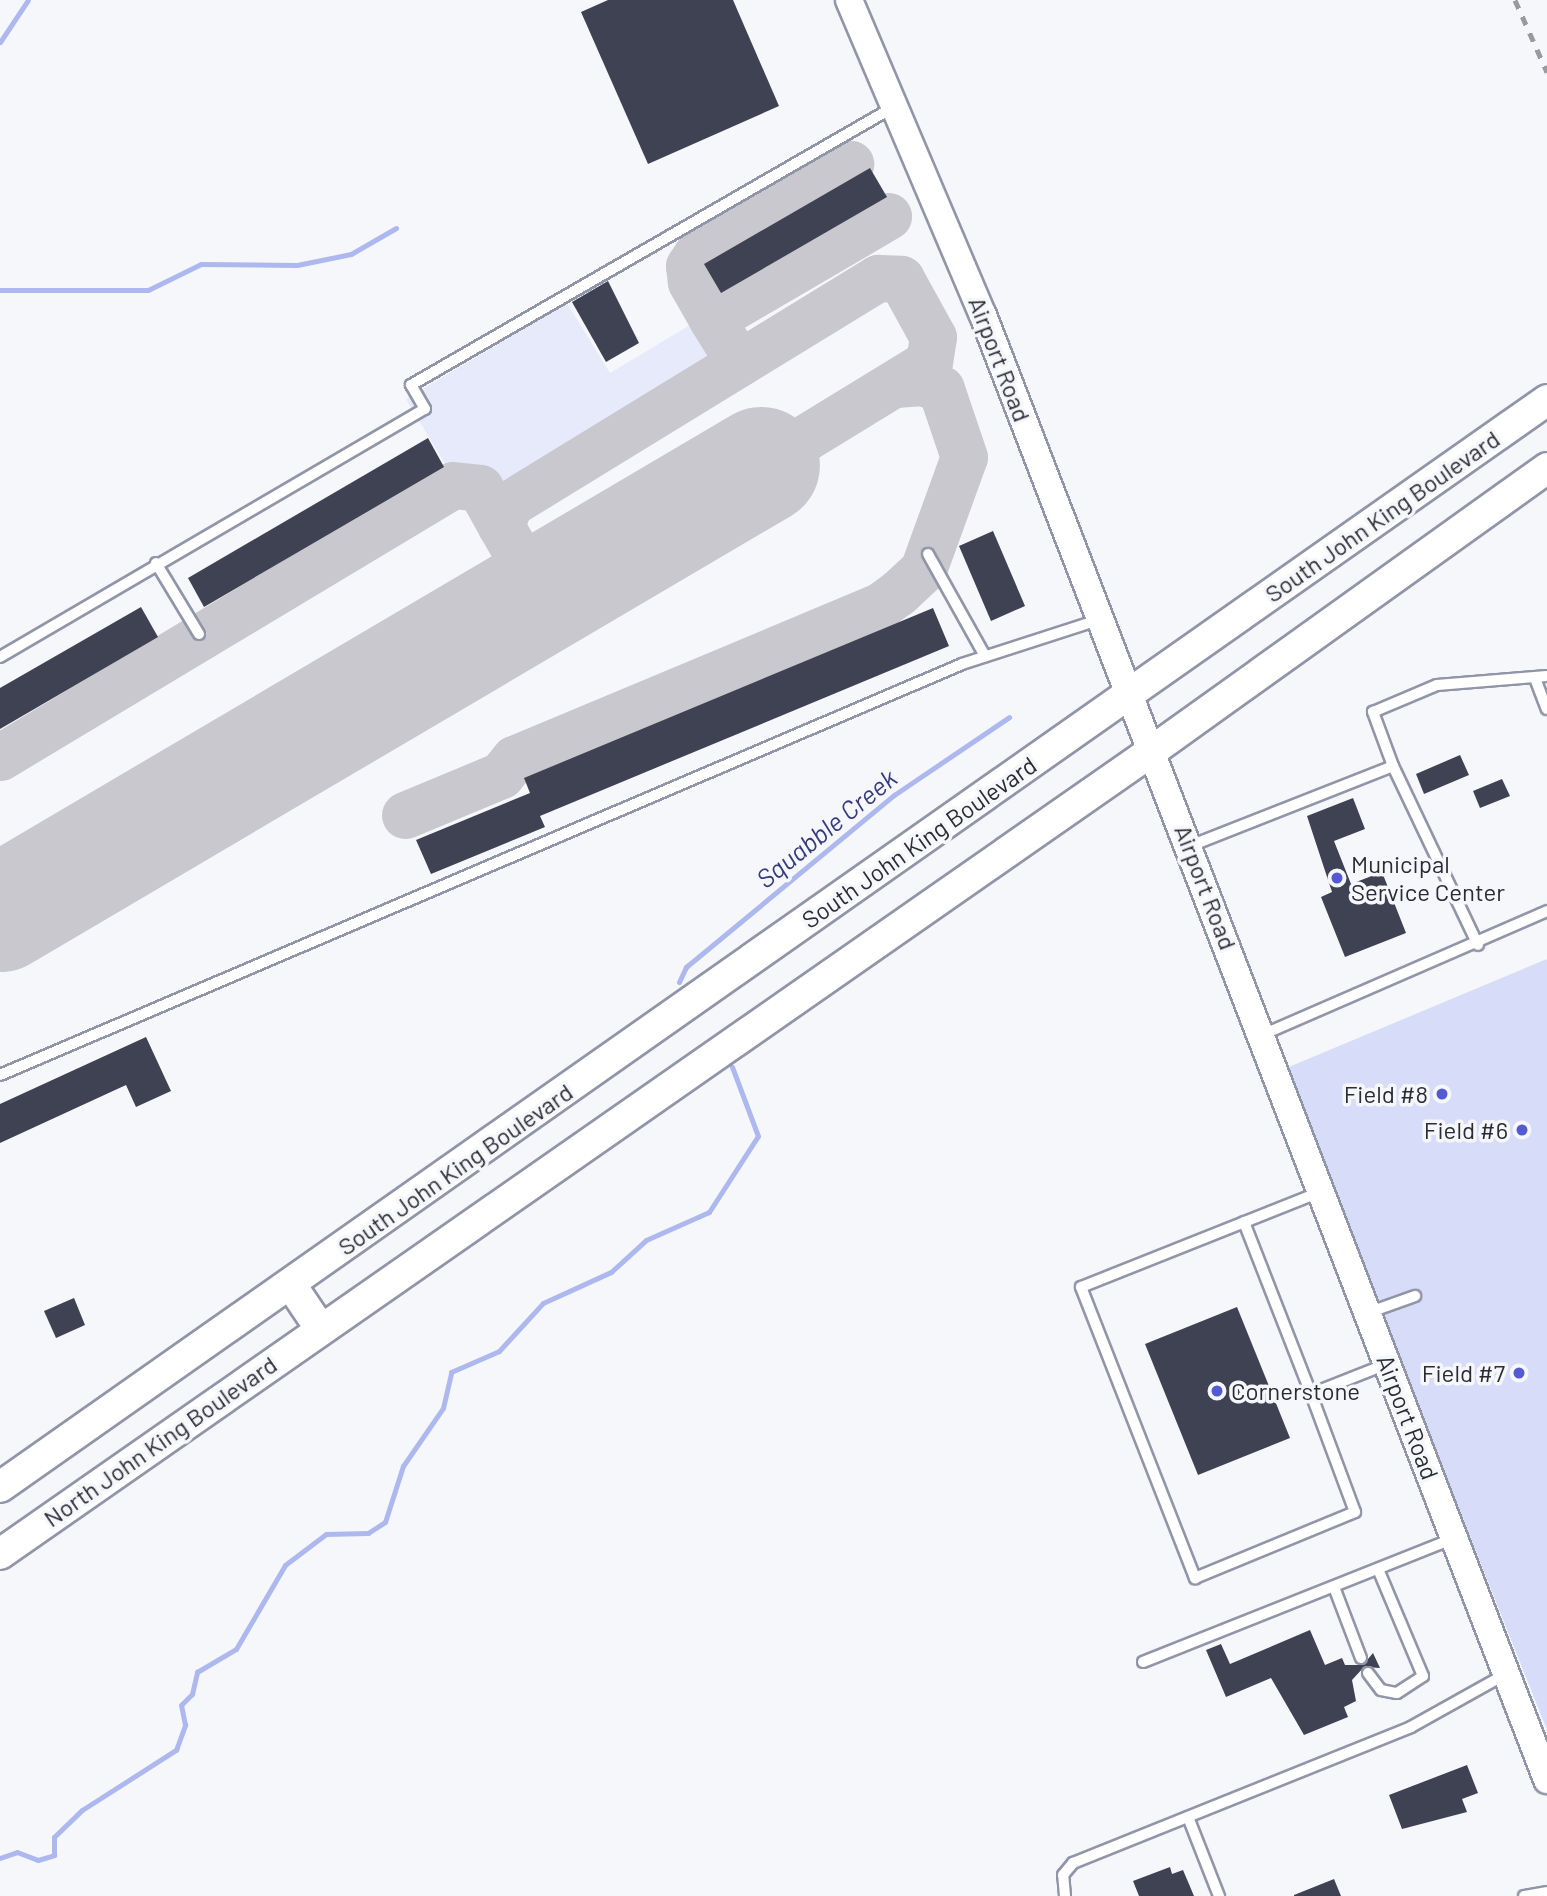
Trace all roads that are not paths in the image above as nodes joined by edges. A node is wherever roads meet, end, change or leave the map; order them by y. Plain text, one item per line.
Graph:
1 (849, 0) edge
2 (895, 106) junction
3 (1547, 400) edge
4 (1547, 468) edge
5 (928, 554) dead end
6 (156, 564) junction
7 (1101, 619) junction
8 (199, 634) dead end
9 (985, 656) junction
10 (0, 657) edge
11 (1547, 676) edge
12 (1535, 681) junction
13 (1130, 694) junction
14 (1547, 709) edge
15 (1152, 751) junction
16 (1393, 766) junction
17 (1190, 846) junction
18 (1547, 911) edge
19 (1478, 945) junction
20 (1262, 1035) junction
21 (0, 1075) edge
22 (1322, 1192) junction
23 (1244, 1222) junction
24 (291, 1285) junction
25 (1415, 1296) dead end
26 (1368, 1312) junction
27 (320, 1328) junction
28 (1388, 1363) junction
29 (1311, 1394) junction
30 (0, 1487) edge
31 (1454, 1538) junction
32 (0, 1553) edge
33 (1378, 1569) junction
34 (1334, 1587) junction
35 (1361, 1658) dead end
36 (1143, 1662) dead end
37 (1368, 1673) dead end
38 (1506, 1673) junction
39 (1547, 1780) edge
40 (1188, 1817) junction
41 (1547, 1892) edge
42 (1065, 1896) edge
43 (1219, 1896) edge
44 (1524, 1896) edge

1 - 2 street, Airport Road
2 - 6 lane
2 - 7 street, Airport Road
3 - 13 main road, South John King Boulevard
4 - 15 main road
5 - 9 lane
6 - 8 lane
6 - 10 lane
7 - 9 lane
7 - 13 street, Airport Road
9 - 21 lane
11 - 12 lane
12 - 14 lane
12 - 16 lane
13 - 15 street, Airport Road
13 - 24 main road, South John King Boulevard
15 - 17 street, Airport Road
15 - 27 main road
16 - 17 lane
16 - 19 lane
17 - 20 street, Airport Road
18 - 19 lane
19 - 20 lane
20 - 22 street, Airport Road
22 - 23 lane
22 - 26 street, Airport Road
23 - 29 lane
23 - 29 lane
24 - 27 main road
24 - 30 main road
25 - 26 lane
26 - 28 street, Airport Road
27 - 32 main road, North John King Boulevard
28 - 29 lane
28 - 31 street, Airport Road
31 - 33 lane
31 - 38 street, Airport Road
33 - 34 lane
33 - 37 lane
34 - 35 lane
34 - 36 lane
38 - 39 street, Airport Road
38 - 40 lane
40 - 42 lane
40 - 43 lane
41 - 44 lane

